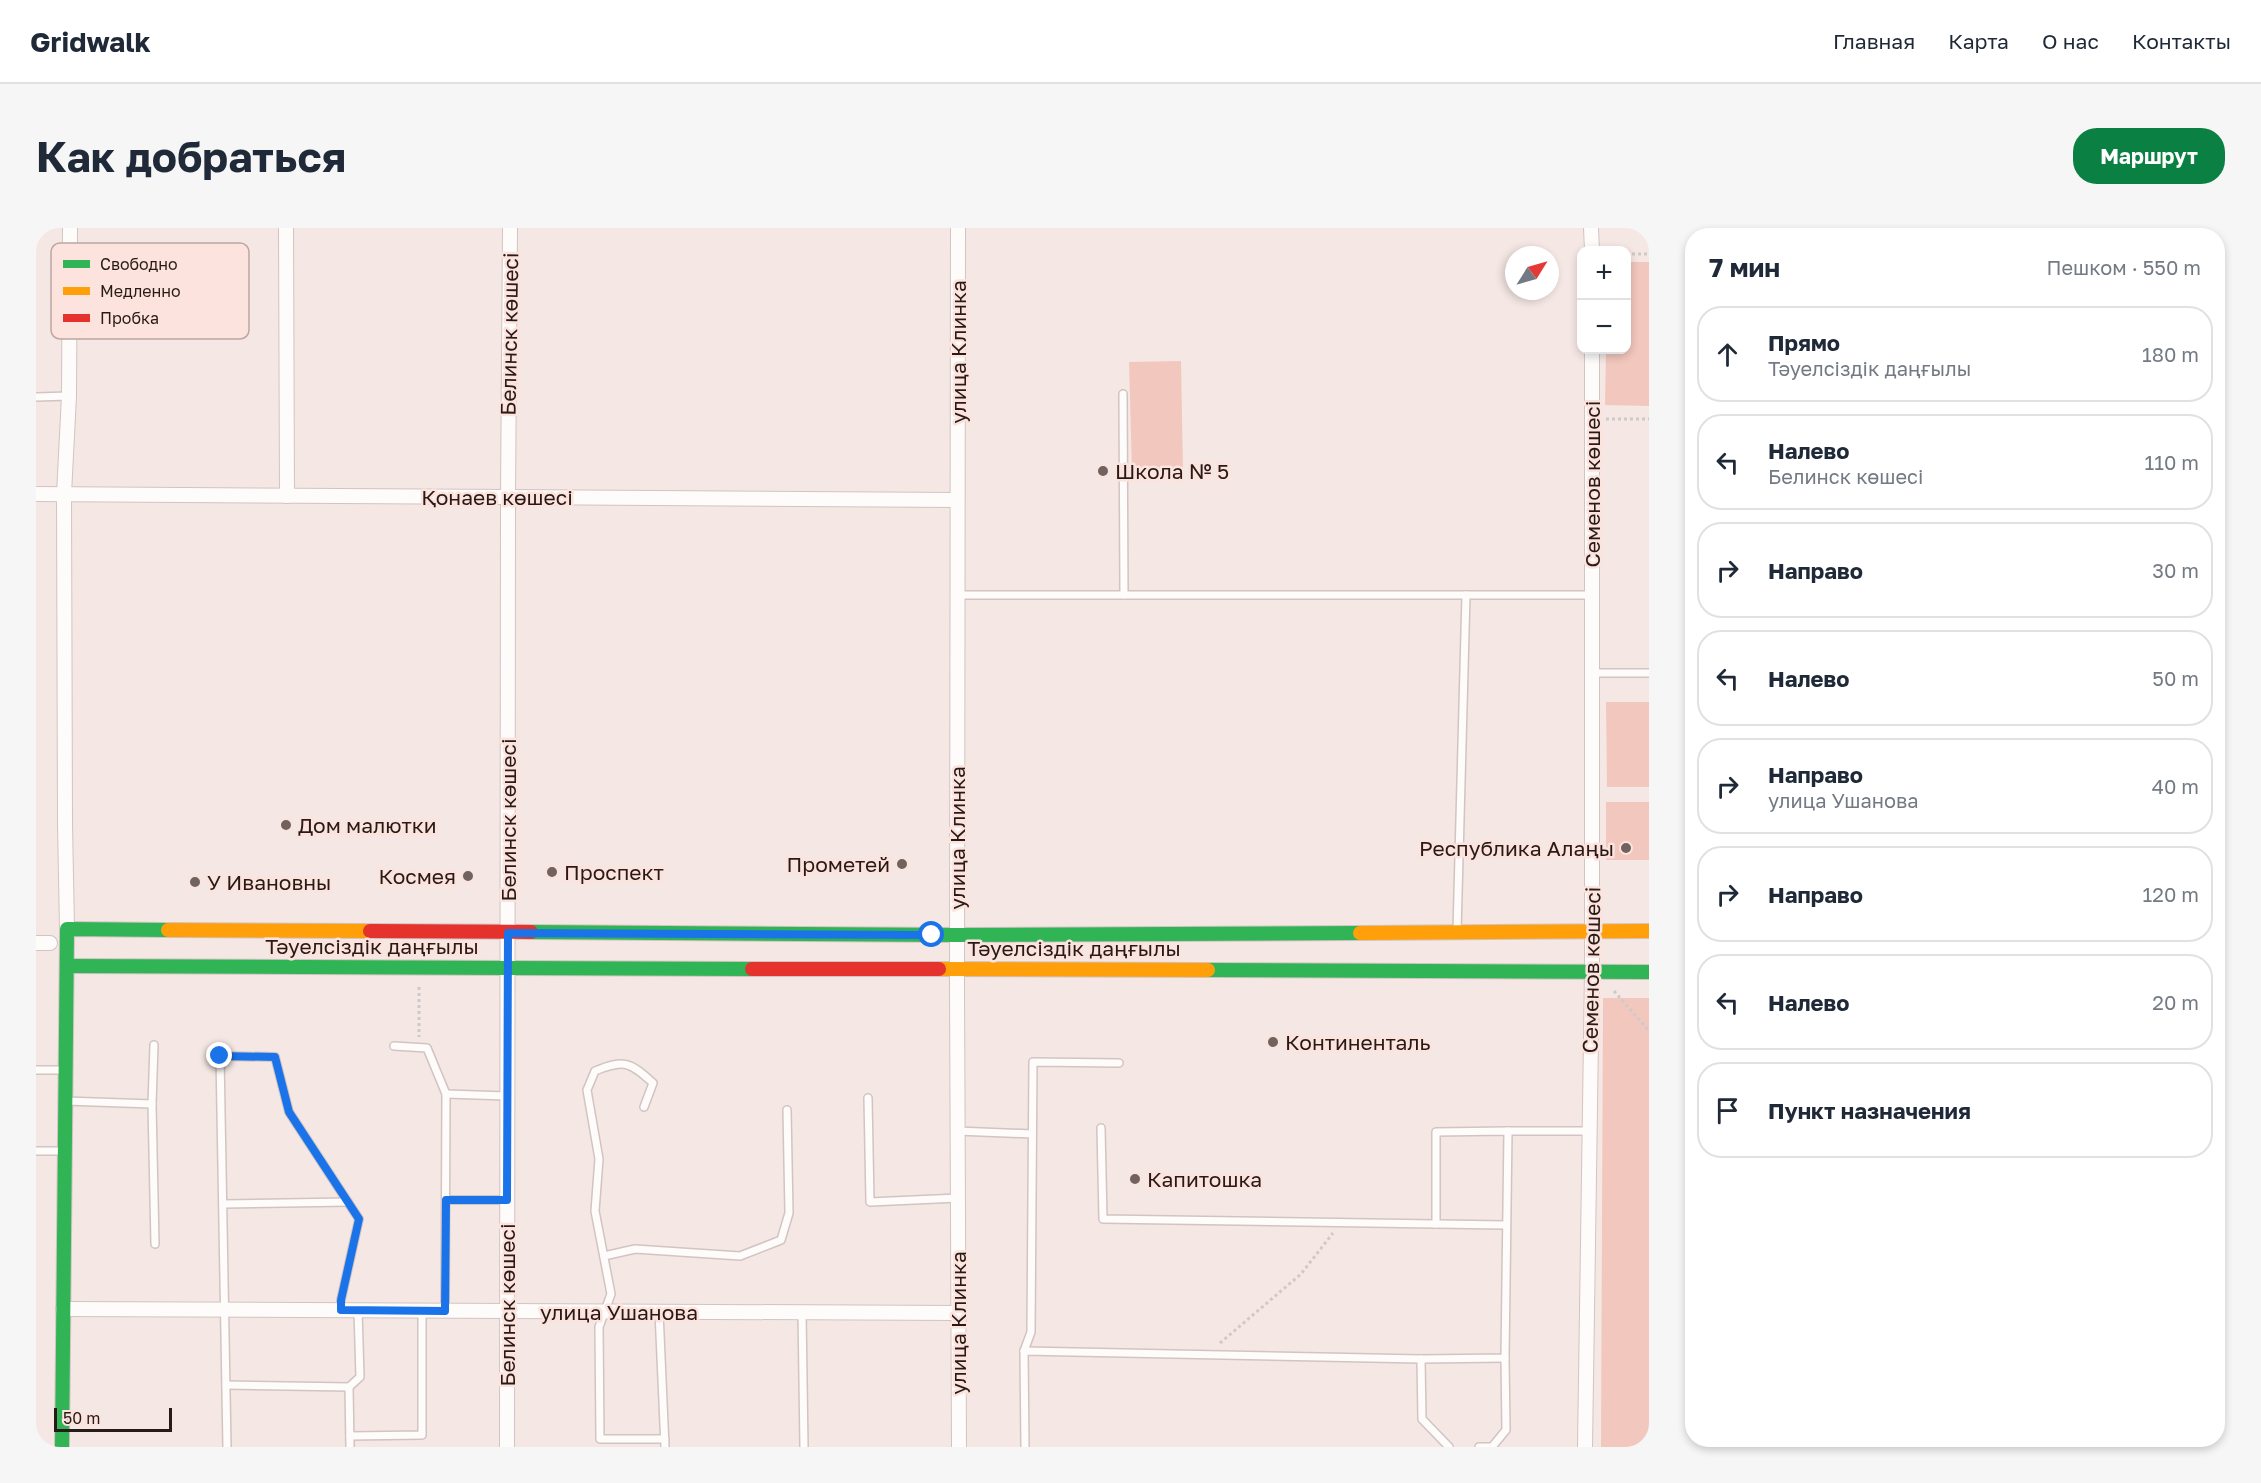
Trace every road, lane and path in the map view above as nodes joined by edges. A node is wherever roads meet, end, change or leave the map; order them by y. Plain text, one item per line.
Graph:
1 (70, 228) edge
2 (286, 228) edge
3 (510, 228) edge
4 (958, 228) edge
5 (1591, 228) edge
6 (70, 243) edge
7 (1592, 246) edge
8 (1631, 254) edge
9 (1649, 254) edge
10 (69, 339) edge
11 (1592, 354) edge
12 (1123, 394) dead end
13 (69, 396) junction
14 (36, 398) edge
15 (1592, 418) junction
16 (1649, 419) edge
17 (36, 494) edge
18 (64, 495) junction
19 (287, 496) junction
20 (507, 497) junction
21 (957, 500) junction
22 (957, 595) junction
23 (1124, 595) junction
24 (1466, 595) junction
25 (1592, 595) junction
26 (1592, 673) junction
27 (1649, 674) edge
28 (67, 929) junction
29 (1649, 931) edge
30 (1457, 932) junction
31 (1592, 932) junction
32 (508, 933) junction
33 (957, 935) junction
34 (67, 966) junction
35 (507, 968) junction
36 (957, 969) junction
37 (1592, 971) junction
38 (1649, 972) edge
39 (419, 987) dead end
40 (1614, 991) dead end
41 (1649, 1031) edge
42 (154, 1045) dead end
43 (394, 1046) dead end
44 (419, 1048) junction
45 (1119, 1062) dead end
46 (36, 1070) edge
47 (66, 1070) junction
48 (447, 1094) junction
49 (507, 1096) junction
50 (868, 1098) dead end
51 (66, 1101) junction
52 (152, 1104) junction
53 (644, 1107) dead end
54 (787, 1110) dead end
55 (1101, 1128) dead end
56 (957, 1131) junction
57 (1508, 1131) junction
58 (1589, 1131) junction
59 (1032, 1134) junction
60 (36, 1151) edge
61 (65, 1151) junction
62 (958, 1198) junction
63 (446, 1200) junction
64 (507, 1200) junction
65 (348, 1202) junction
66 (223, 1204) junction
67 (1340, 1223) junction
68 (1436, 1224) junction
69 (1506, 1225) junction
70 (155, 1244) dead end
71 (604, 1256) junction
72 (63, 1309) junction
73 (224, 1310) junction
74 (341, 1310) junction
75 (358, 1310) junction
76 (422, 1311) junction
77 (445, 1311) junction
78 (507, 1311) junction
79 (605, 1312) junction
80 (659, 1312) junction
81 (801, 1312) junction
82 (958, 1313) junction
83 (1024, 1351) junction
84 (1207, 1354) junction
85 (1505, 1358) junction
86 (1421, 1359) junction
87 (226, 1385) junction
88 (349, 1387) junction
89 (350, 1436) junction
90 (665, 1443) edge
91 (62, 1447) edge
92 (226, 1447) edge
93 (350, 1447) edge
94 (507, 1447) edge
95 (804, 1447) edge
96 (959, 1447) edge
97 (1026, 1447) edge
98 (1449, 1447) edge
99 (1479, 1447) edge
100 (1585, 1447) edge

1 - 6 street
2 - 19 street
3 - 20 street, Белинск көшесі
4 - 21 street, улица Клинка
5 - 7 street
8 - 9 path
10 - 13 street
11 - 15 street, Семенов көшесі
12 - 23 lane
13 - 14 lane
13 - 18 street
15 - 16 path
15 - 25 street, Семенов көшесі
17 - 18 street, Қонаев көшесі
18 - 19 street, Қонаев көшесі
18 - 28 street
19 - 20 street, Қонаев көшесі
20 - 21 street, Қонаев көшесі
20 - 32 street, Белинск көшесі
21 - 22 street, улица Клинка
22 - 23 lane
22 - 33 street, улица Клинка
23 - 24 lane
24 - 25 lane
24 - 30 lane
25 - 26 street, Семенов көшесі
26 - 27 lane
26 - 31 street, Семенов көшесі
28 - 32 street, Тәуелсіздік даңғылы
28 - 34 street
29 - 31 street, Тәуелсіздік даңғылы
30 - 31 street, Тәуелсіздік даңғылы
30 - 33 street, Тәуелсіздік даңғылы
31 - 37 street, Семенов көшесі
32 - 33 street, Тәуелсіздік даңғылы
32 - 35 street, Белинск көшесі
33 - 36 street, улица Клинка
34 - 35 street, Тәуелсіздік даңғылы
34 - 47 street
35 - 36 street, Тәуелсіздік даңғылы
35 - 49 street, Белинск көшесі
36 - 37 street, Тәуелсіздік даңғылы
36 - 56 street, улица Клинка
37 - 38 street, Тәуелсіздік даңғылы
37 - 58 street, Семенов көшесі
39 - 44 path
40 - 41 path
42 - 52 lane
43 - 44 lane
44 - 48 lane
45 - 59 lane
46 - 47 lane
47 - 51 street
48 - 49 lane
48 - 63 lane
49 - 64 street, Белинск көшесі
50 - 62 lane
51 - 52 lane
51 - 61 street
52 - 70 lane
53 - 71 lane
54 - 71 lane
55 - 67 lane
56 - 59 lane
56 - 62 street, улица Клинка
57 - 58 lane
57 - 68 lane
57 - 69 lane
58 - 100 street, Семенов көшесі
59 - 83 lane
60 - 61 lane
61 - 72 street
62 - 82 street, улица Клинка
63 - 64 lane
63 - 77 lane
64 - 78 street, Белинск көшесі
65 - 66 lane
65 - 66 lane
65 - 74 lane
66 - 73 lane
67 - 68 lane
67 - 84 path
68 - 69 lane
69 - 85 lane
71 - 79 lane
72 - 73 street, улица Ушанова
72 - 91 street
73 - 74 street, улица Ушанова
73 - 87 lane
74 - 75 street, улица Ушанова
75 - 76 street, улица Ушанова
75 - 88 lane
76 - 77 street, улица Ушанова
76 - 89 lane
77 - 78 street, улица Ушанова
78 - 79 street, улица Ушанова
78 - 94 street, Белинск көшесі
79 - 80 street, улица Ушанова
79 - 90 lane
80 - 81 street, улица Ушанова
80 - 90 lane
81 - 82 street, улица Ушанова
81 - 95 lane
82 - 96 street, улица Клинка
83 - 84 lane
83 - 97 lane
84 - 86 lane
85 - 86 lane
85 - 99 lane
86 - 98 lane
87 - 88 lane
87 - 92 lane
88 - 89 lane
89 - 93 lane

